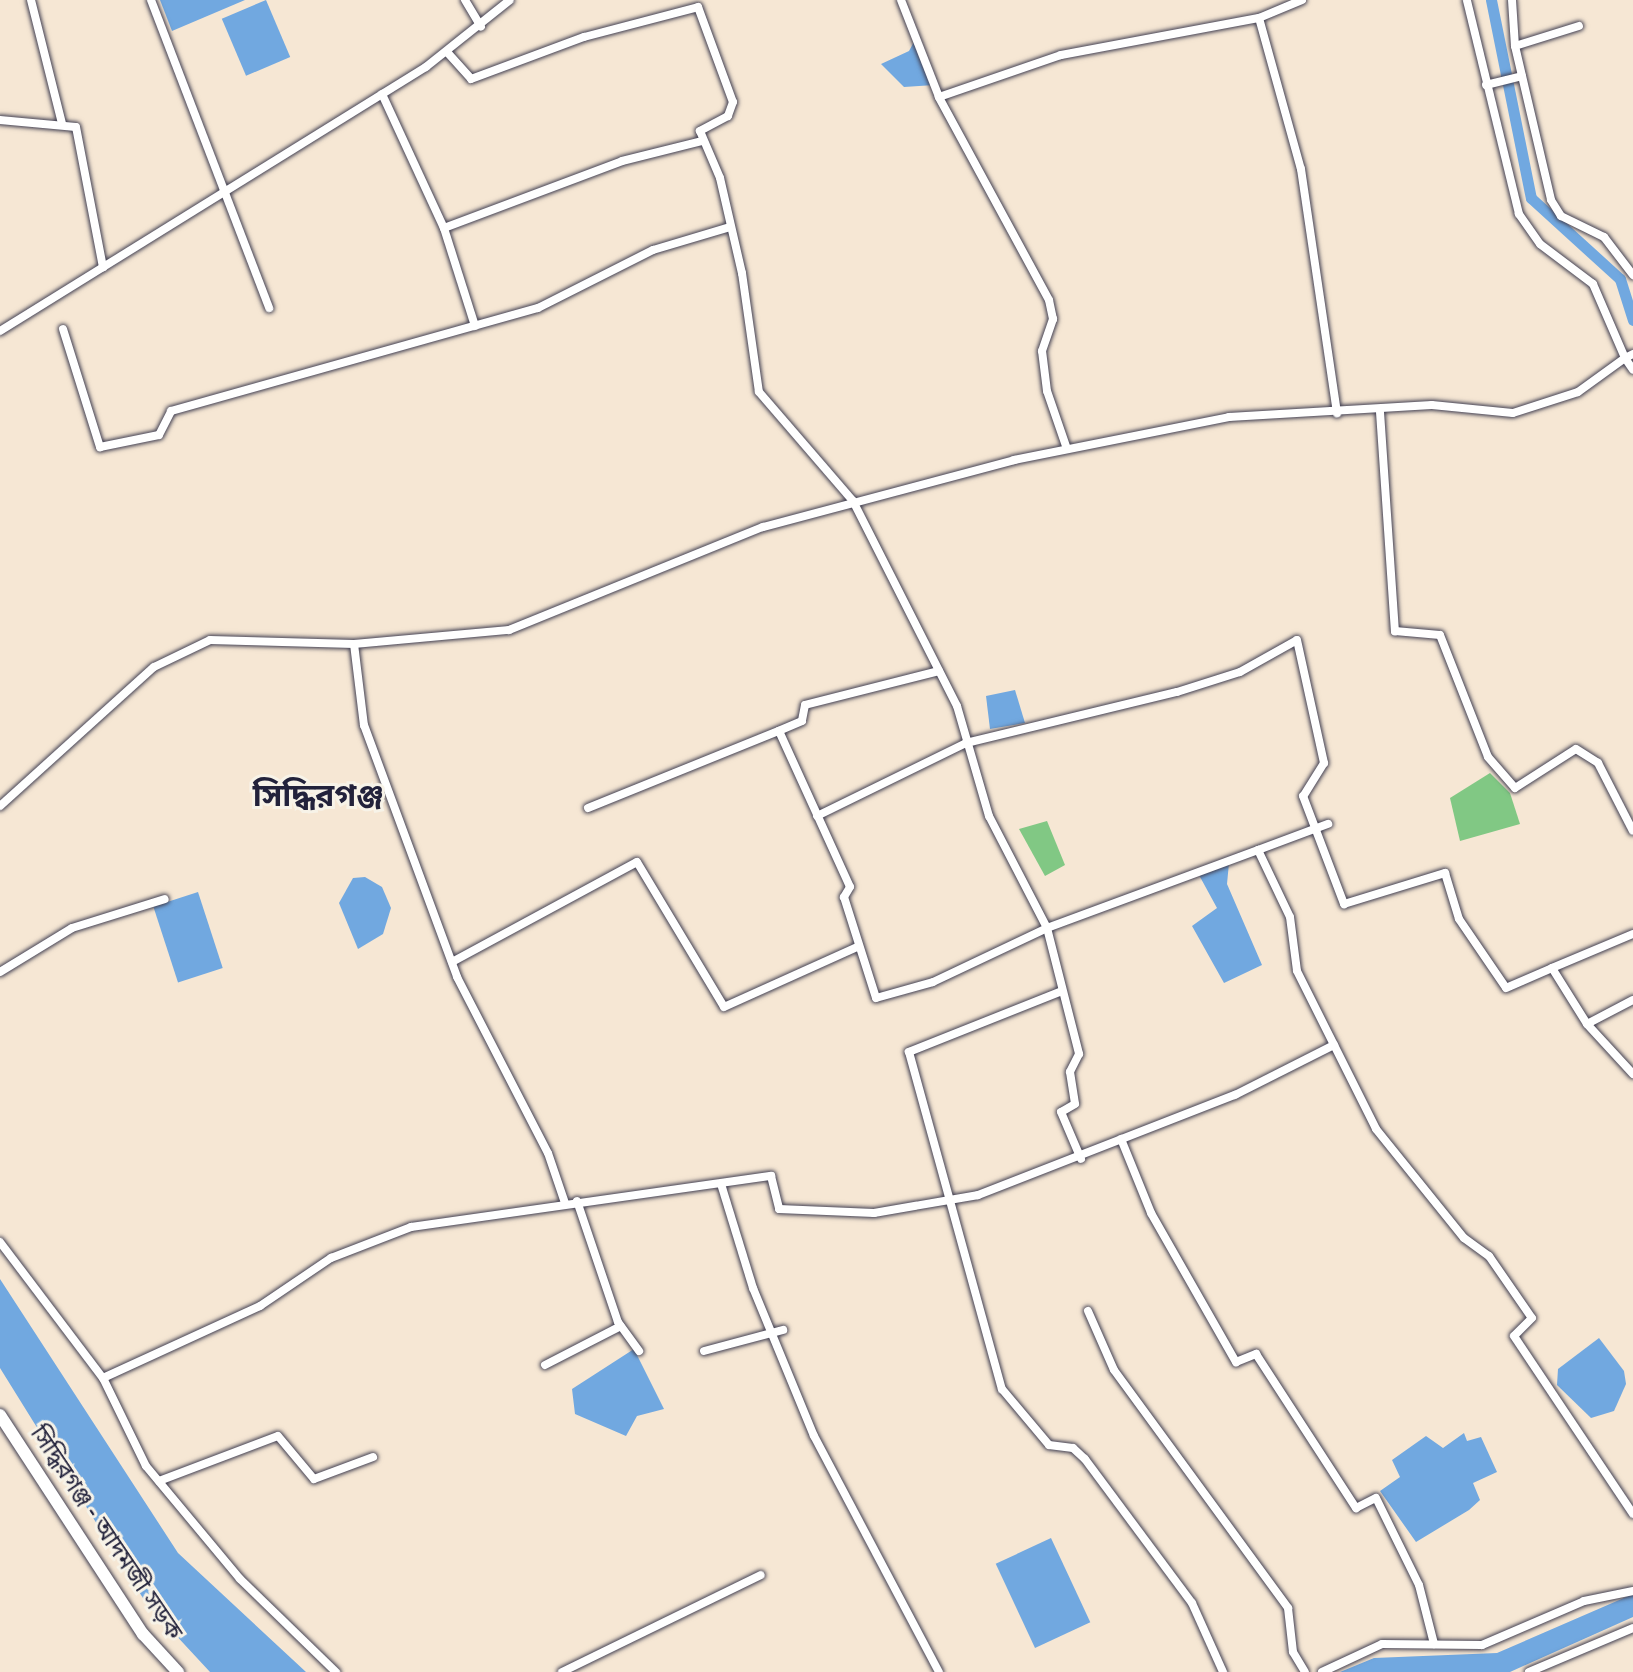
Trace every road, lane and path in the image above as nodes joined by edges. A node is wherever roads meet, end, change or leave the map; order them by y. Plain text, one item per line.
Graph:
1 (31, 0) edge
2 (151, 0) edge
3 (465, 0) edge
4 (510, 0) edge
5 (901, 0) edge
6 (1302, 0) edge
7 (1467, 0) edge
8 (1512, 0) edge
9 (1259, 18) junction
10 (1579, 26) dead end
11 (481, 27) junction
12 (1515, 46) junction
13 (447, 52) junction
14 (1519, 76) junction
15 (1488, 84) junction
16 (382, 94) junction
17 (939, 97) junction
18 (62, 123) junction
19 (1, 125) edge
20 (702, 141) junction
21 (225, 191) junction
22 (730, 227) junction
23 (444, 228) junction
24 (103, 267) junction
25 (1633, 275) edge
26 (269, 308) dead end
27 (475, 326) junction
28 (63, 329) dead end
29 (0, 331) edge
30 (1629, 356) edge
31 (1633, 370) edge
32 (1380, 412) junction
33 (1337, 413) junction
34 (1067, 449) junction
35 (853, 501) junction
36 (354, 644) junction
37 (939, 671) junction
38 (779, 731) junction
39 (966, 743) junction
40 (0, 806) edge
41 (588, 808) dead end
42 (817, 816) junction
43 (1328, 824) dead end
44 (1312, 829) junction
45 (1633, 831) edge
46 (1258, 850) junction
47 (165, 899) dead end
48 (1047, 928) junction
49 (1633, 934) edge
50 (857, 947) junction
51 (452, 962) junction
52 (1552, 968) junction
53 (0, 972) edge
54 (1062, 991) junction
55 (1633, 1000) edge
56 (1587, 1024) junction
57 (1334, 1045) junction
58 (1633, 1074) edge
59 (1121, 1139) junction
60 (1081, 1159) junction
61 (721, 1184) junction
62 (947, 1198) junction
63 (577, 1201) junction
64 (565, 1203) junction
65 (0, 1242) edge
66 (1088, 1311) dead end
67 (621, 1326) junction
68 (783, 1330) dead end
69 (771, 1333) junction
70 (639, 1351) dead end
71 (704, 1351) dead end
72 (545, 1365) dead end
73 (103, 1378) junction
74 (0, 1415) edge
75 (373, 1457) dead end
76 (159, 1481) junction
77 (1633, 1514) edge
78 (761, 1575) dead end
79 (1633, 1591) edge
80 (1633, 1628) edge
81 (1434, 1644) junction
82 (566, 1671) edge
83 (178, 1672) edge
84 (336, 1672) edge
85 (939, 1672) edge
86 (1223, 1672) edge
87 (1305, 1672) edge
88 (1322, 1672) edge
89 (1529, 1672) edge

1 - 18 street
2 - 21 street
3 - 11 street
4 - 11 street
5 - 17 street
6 - 9 street
7 - 15 street
8 - 12 street
9 - 17 street
9 - 33 street
10 - 12 street
11 - 13 street
12 - 14 street
13 - 16 street
13 - 20 street
14 - 15 street
14 - 25 street
15 - 30 street
16 - 21 street
16 - 23 street
17 - 34 street
18 - 19 street
18 - 24 street
20 - 22 street
20 - 23 street
21 - 24 street
21 - 26 street
22 - 27 street
22 - 35 street
23 - 27 street
24 - 29 street
27 - 28 street
30 - 31 street
30 - 32 street
32 - 33 street
32 - 45 street
33 - 34 street
34 - 35 street
35 - 36 street
35 - 37 street
36 - 40 street
36 - 51 street
37 - 38 street
37 - 39 street
38 - 41 street
38 - 42 street
39 - 42 street
39 - 44 street
39 - 48 street
42 - 50 street
43 - 44 street
44 - 46 street
44 - 52 street
46 - 48 street
46 - 57 street
47 - 53 street
48 - 50 street
48 - 54 street
49 - 52 street
50 - 51 street
51 - 64 street
52 - 56 street
54 - 60 street
54 - 62 street
55 - 56 street
56 - 58 street
57 - 59 street
57 - 77 street
59 - 60 street
59 - 81 street
60 - 62 street
61 - 62 street
61 - 63 street
61 - 69 street
62 - 86 street
63 - 64 street
63 - 67 street
64 - 73 street
65 - 73 street
66 - 87 street
67 - 70 street
67 - 72 street
68 - 69 street
69 - 71 street
69 - 85 street
73 - 76 street
74 - 83 main road, সিদ্ধিরগঞ্জ - আদমজী সড়ক
75 - 76 street
76 - 84 street
78 - 82 street
79 - 81 street
80 - 89 street
81 - 88 street

